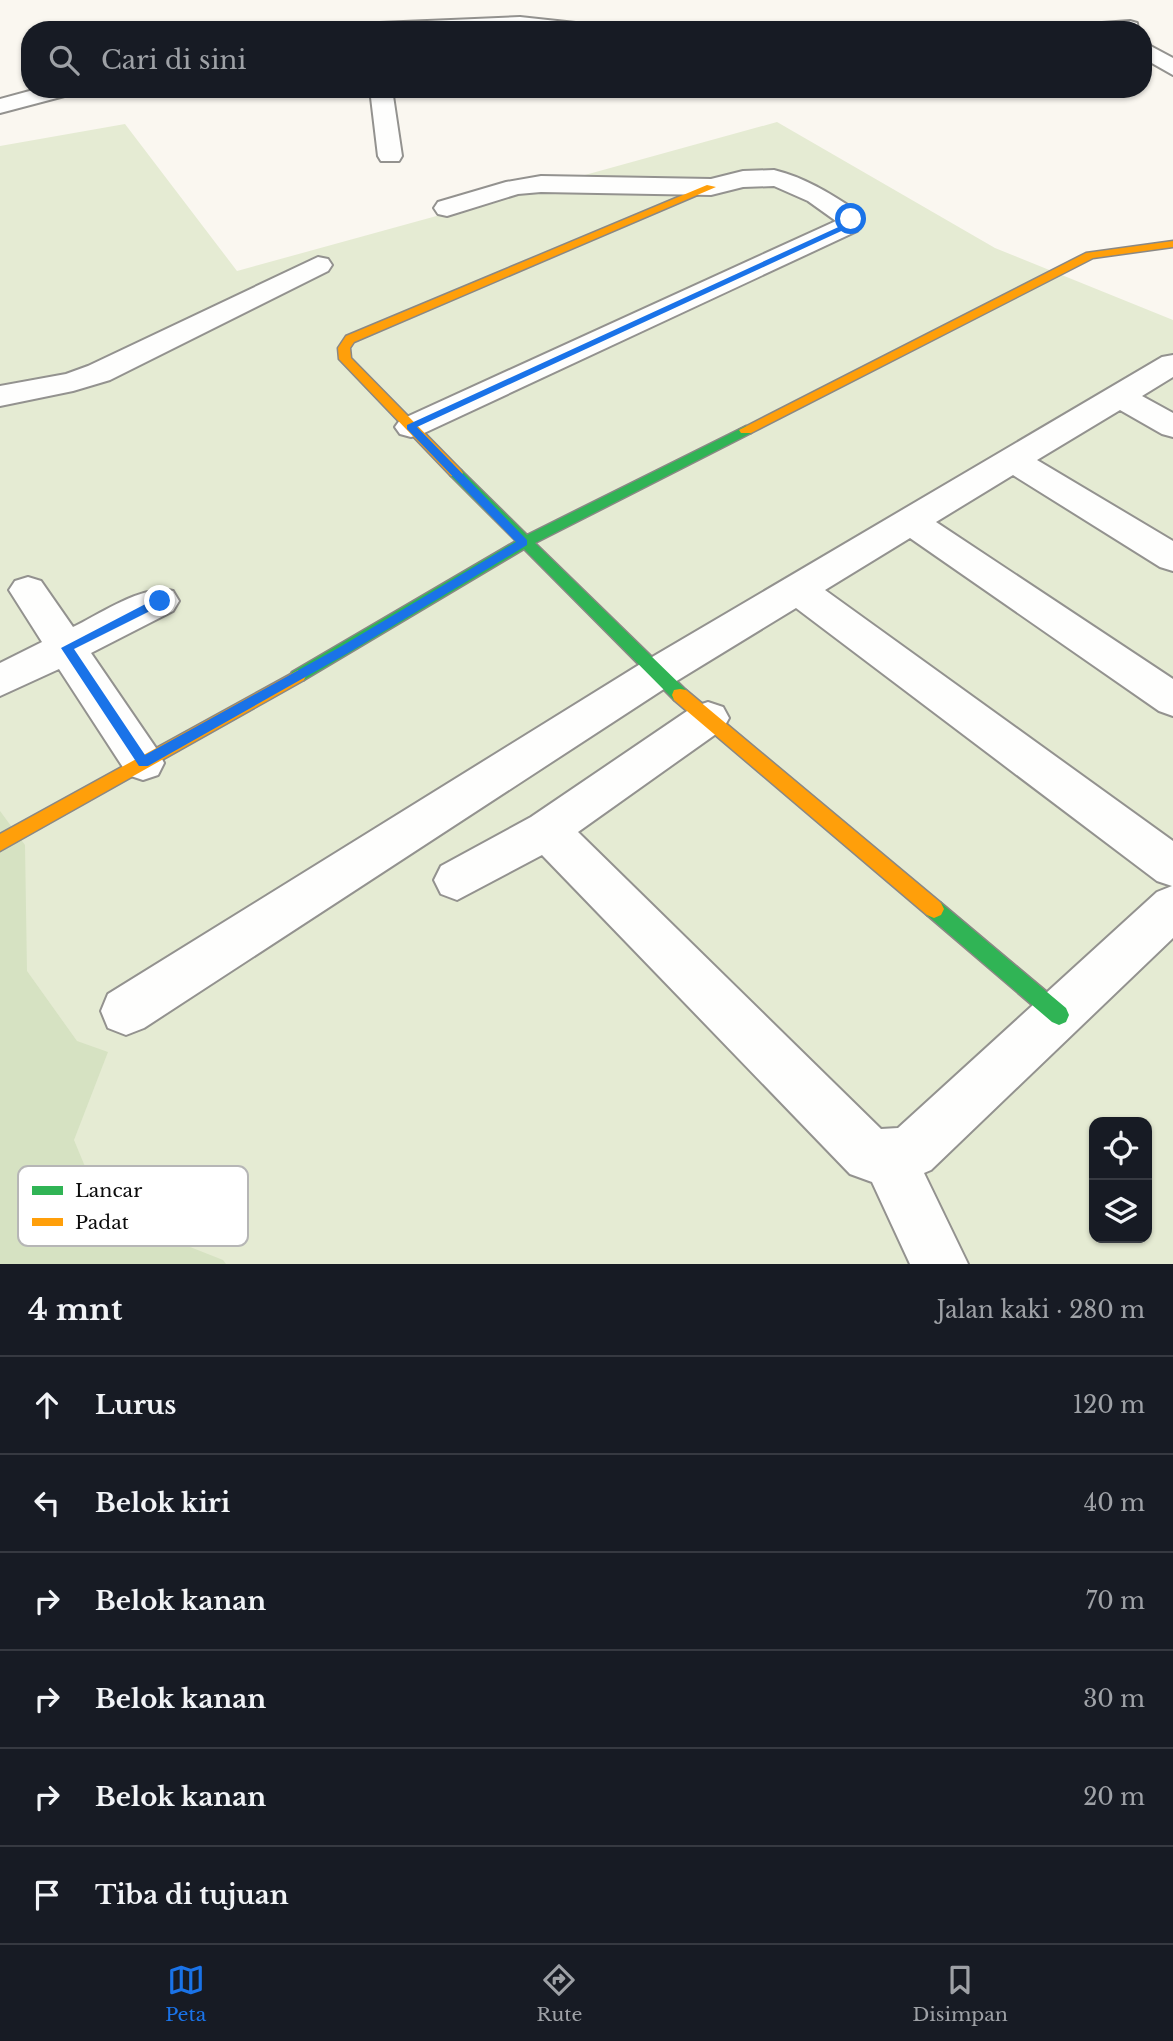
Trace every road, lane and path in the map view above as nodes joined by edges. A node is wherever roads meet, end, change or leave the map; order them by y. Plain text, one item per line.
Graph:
1 (1152, 54) edge
2 (1173, 68) edge
3 (30, 98) edge
4 (382, 98) edge
5 (0, 106) edge
6 (390, 156) dead end
7 (711, 187) junction
8 (447, 208) dead end
9 (1173, 244) edge
10 (318, 265) dead end
11 (1173, 364) edge
12 (0, 396) edge
13 (1119, 396) junction
14 (411, 427) junction
15 (1173, 427) edge
16 (1012, 460) junction
17 (910, 521) junction
18 (523, 543) junction
19 (1173, 558) edge
20 (797, 589) junction
21 (28, 590) dead end
22 (160, 601) dead end
23 (67, 648) junction
24 (656, 674) junction
25 (0, 681) edge
26 (1173, 700) edge
27 (708, 719) junction
28 (143, 763) junction
29 (547, 830) junction
30 (0, 843) edge
31 (1173, 867) edge
32 (457, 880) dead end
33 (1173, 907) edge
34 (126, 1011) dead end
35 (1059, 1015) junction
36 (888, 1157) junction
37 (939, 1264) edge

1 - 2 street
3 - 5 street
4 - 6 street
7 - 8 street
7 - 14 street
7 - 14 street
9 - 18 street
10 - 12 street
11 - 13 street
13 - 15 street
13 - 16 street
14 - 18 street
16 - 17 street
16 - 19 street
17 - 20 street
17 - 26 street
18 - 24 street
18 - 28 street
20 - 24 street
20 - 31 street
21 - 23 street
22 - 23 street
23 - 25 street
23 - 28 street
24 - 27 street
24 - 34 street
27 - 29 street
27 - 35 street
28 - 30 street
29 - 32 street
29 - 36 street
33 - 35 street
35 - 36 street
36 - 37 street

